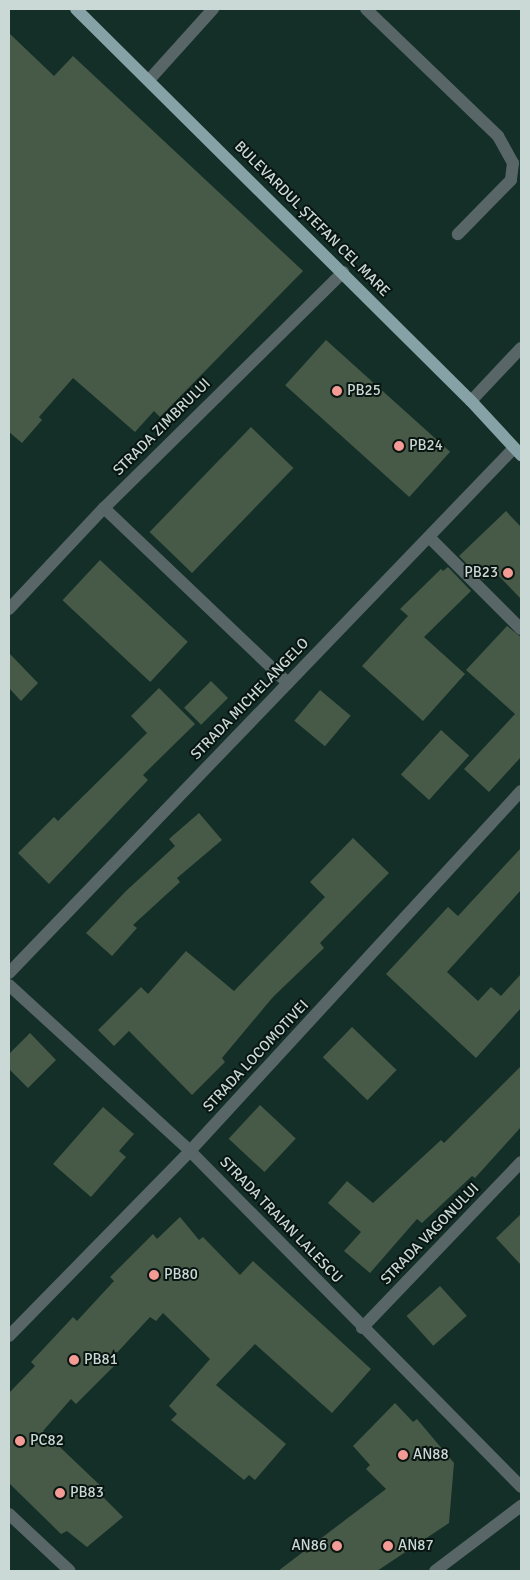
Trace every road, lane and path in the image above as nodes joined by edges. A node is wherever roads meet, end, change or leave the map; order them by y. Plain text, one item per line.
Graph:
1 (76, 9) edge
2 (213, 9) edge
3 (366, 9) edge
4 (149, 80) junction
5 (458, 234) dead end
6 (342, 272) junction
7 (521, 348) edge
8 (471, 401) junction
9 (518, 451) edge
10 (104, 508) junction
11 (429, 537) junction
12 (9, 609) edge
13 (521, 629) edge
14 (288, 683) junction
15 (521, 791) edge
16 (9, 973) edge
17 (9, 986) edge
18 (190, 1151) junction
19 (521, 1162) edge
20 (362, 1328) junction
21 (9, 1336) edge
22 (521, 1487) edge
23 (521, 1506) edge
24 (9, 1514) edge
25 (70, 1571) edge
26 (435, 1571) edge

1 - 4 main road, BULEVARDUL ȘTEFAN CEL MARE
2 - 4 street
3 - 5 street
4 - 6 main road, BULEVARDUL ȘTEFAN CEL MARE
6 - 8 main road, BULEVARDUL ȘTEFAN CEL MARE
6 - 10 street, STRADA ZIMBRULUI
7 - 8 street
8 - 9 main road, BULEVARDUL ȘTEFAN CEL MARE
9 - 11 street, STRADA MICHELANGELO
10 - 12 street, STRADA ZIMBRULUI
10 - 14 street
11 - 13 street
11 - 14 street, STRADA MICHELANGELO
14 - 16 street, STRADA MICHELANGELO
15 - 18 street, STRADA LOCOMOTIVEI
17 - 18 street, STRADA TRAIAN LALESCU
18 - 20 street, STRADA TRAIAN LALESCU
18 - 21 street, STRADA LOCOMOTIVEI
19 - 20 street, STRADA VAGONULUI
20 - 22 street, STRADA TRAIAN LALESCU
23 - 26 street
24 - 25 street

